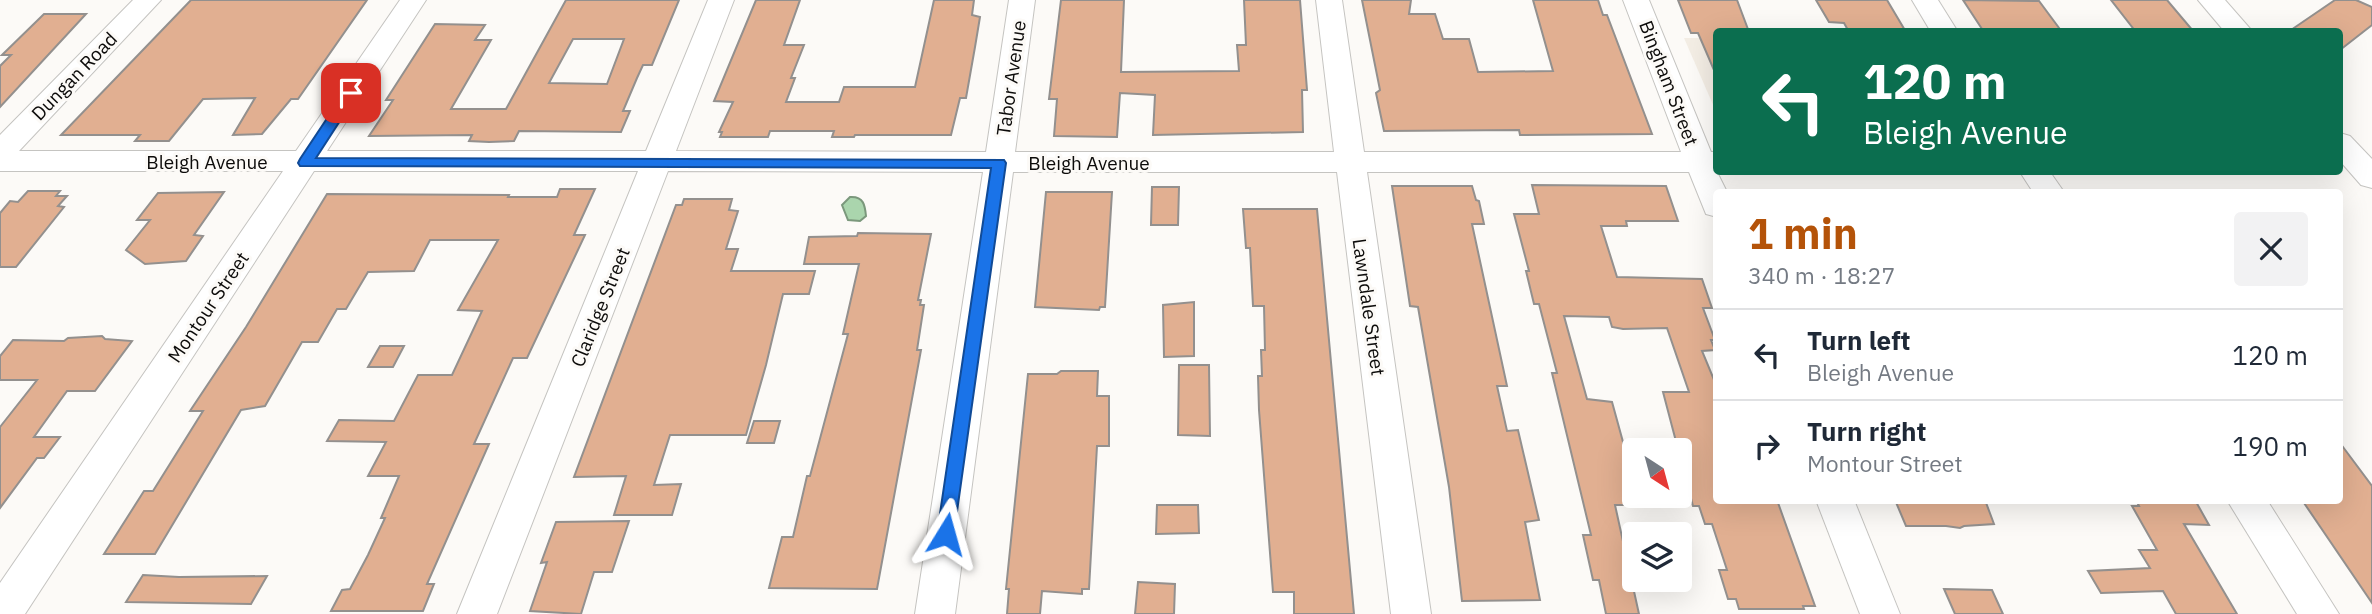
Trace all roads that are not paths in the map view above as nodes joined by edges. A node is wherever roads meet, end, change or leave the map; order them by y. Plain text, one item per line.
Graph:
1 (148, 0) edge
2 (413, 0) edge
3 (721, 0) edge
4 (1023, 0) edge
5 (1329, 0) edge
6 (1636, 0) edge
7 (1925, 0) edge
8 (2211, 0) edge
9 (1942, 28) edge
10 (2236, 28) edge
11 (0, 153) edge
12 (0, 161) edge
13 (658, 161) junction
14 (1350, 162) junction
15 (1708, 162) edge
16 (305, 163) junction
17 (999, 163) junction
18 (1714, 189) edge
19 (1837, 504) edge
20 (2249, 504) edge
21 (2, 614) edge
22 (477, 614) edge
23 (935, 614) edge
24 (1411, 614) edge
25 (1880, 614) edge
26 (2319, 614) edge

1 - 11 street, Dungan Road
2 - 16 street, Montour Street
3 - 13 street, Claridge Street
4 - 17 street, Tabor Avenue
5 - 14 street, Lawndale Street
6 - 15 street, Bingham Street
7 - 9 street
8 - 10 street
12 - 16 street, Bleigh Avenue
13 - 16 street, Bleigh Avenue
13 - 17 street, Bleigh Avenue
13 - 22 street, Claridge Street
14 - 15 street, Bleigh Avenue
14 - 17 street, Bleigh Avenue
14 - 24 street, Lawndale Street
15 - 18 street, Bingham Street
16 - 21 street, Montour Street
17 - 23 street, Tabor Avenue
19 - 25 street
20 - 26 street

